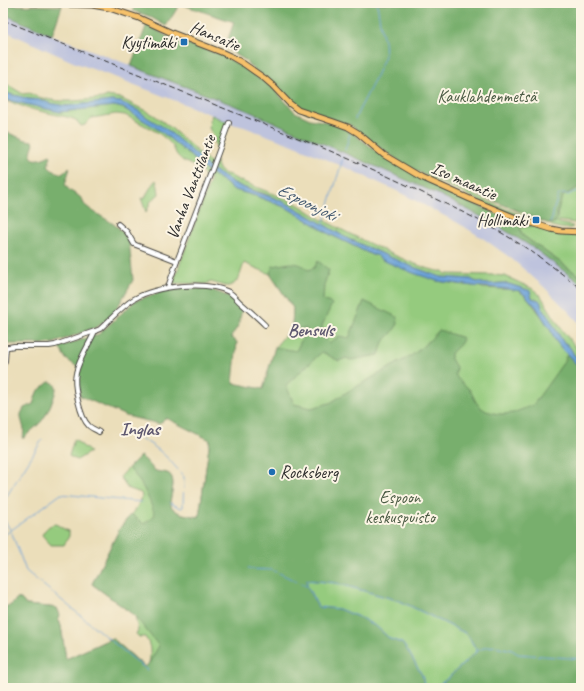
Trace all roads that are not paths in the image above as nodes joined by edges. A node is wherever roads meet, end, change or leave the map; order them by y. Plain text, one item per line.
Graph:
1 (32, 3) edge
2 (229, 123) dead end
3 (348, 127) joint
4 (118, 224) dead end
5 (581, 232) edge
6 (177, 261) junction
7 (168, 287) junction
8 (265, 325) dead end
9 (95, 331) junction
10 (5, 348) edge
11 (3, 365) edge
12 (99, 432) dead end

1 - 3 main road, Hansatie
2 - 6 street, Vanha Vanttilantie
3 - 5 main road, Iso maantie
4 - 6 street, Vanha Vanttilantie
6 - 7 street, Vanha Vanttilantie
7 - 8 street
7 - 9 street
9 - 10 street
9 - 12 street
10 - 11 street

